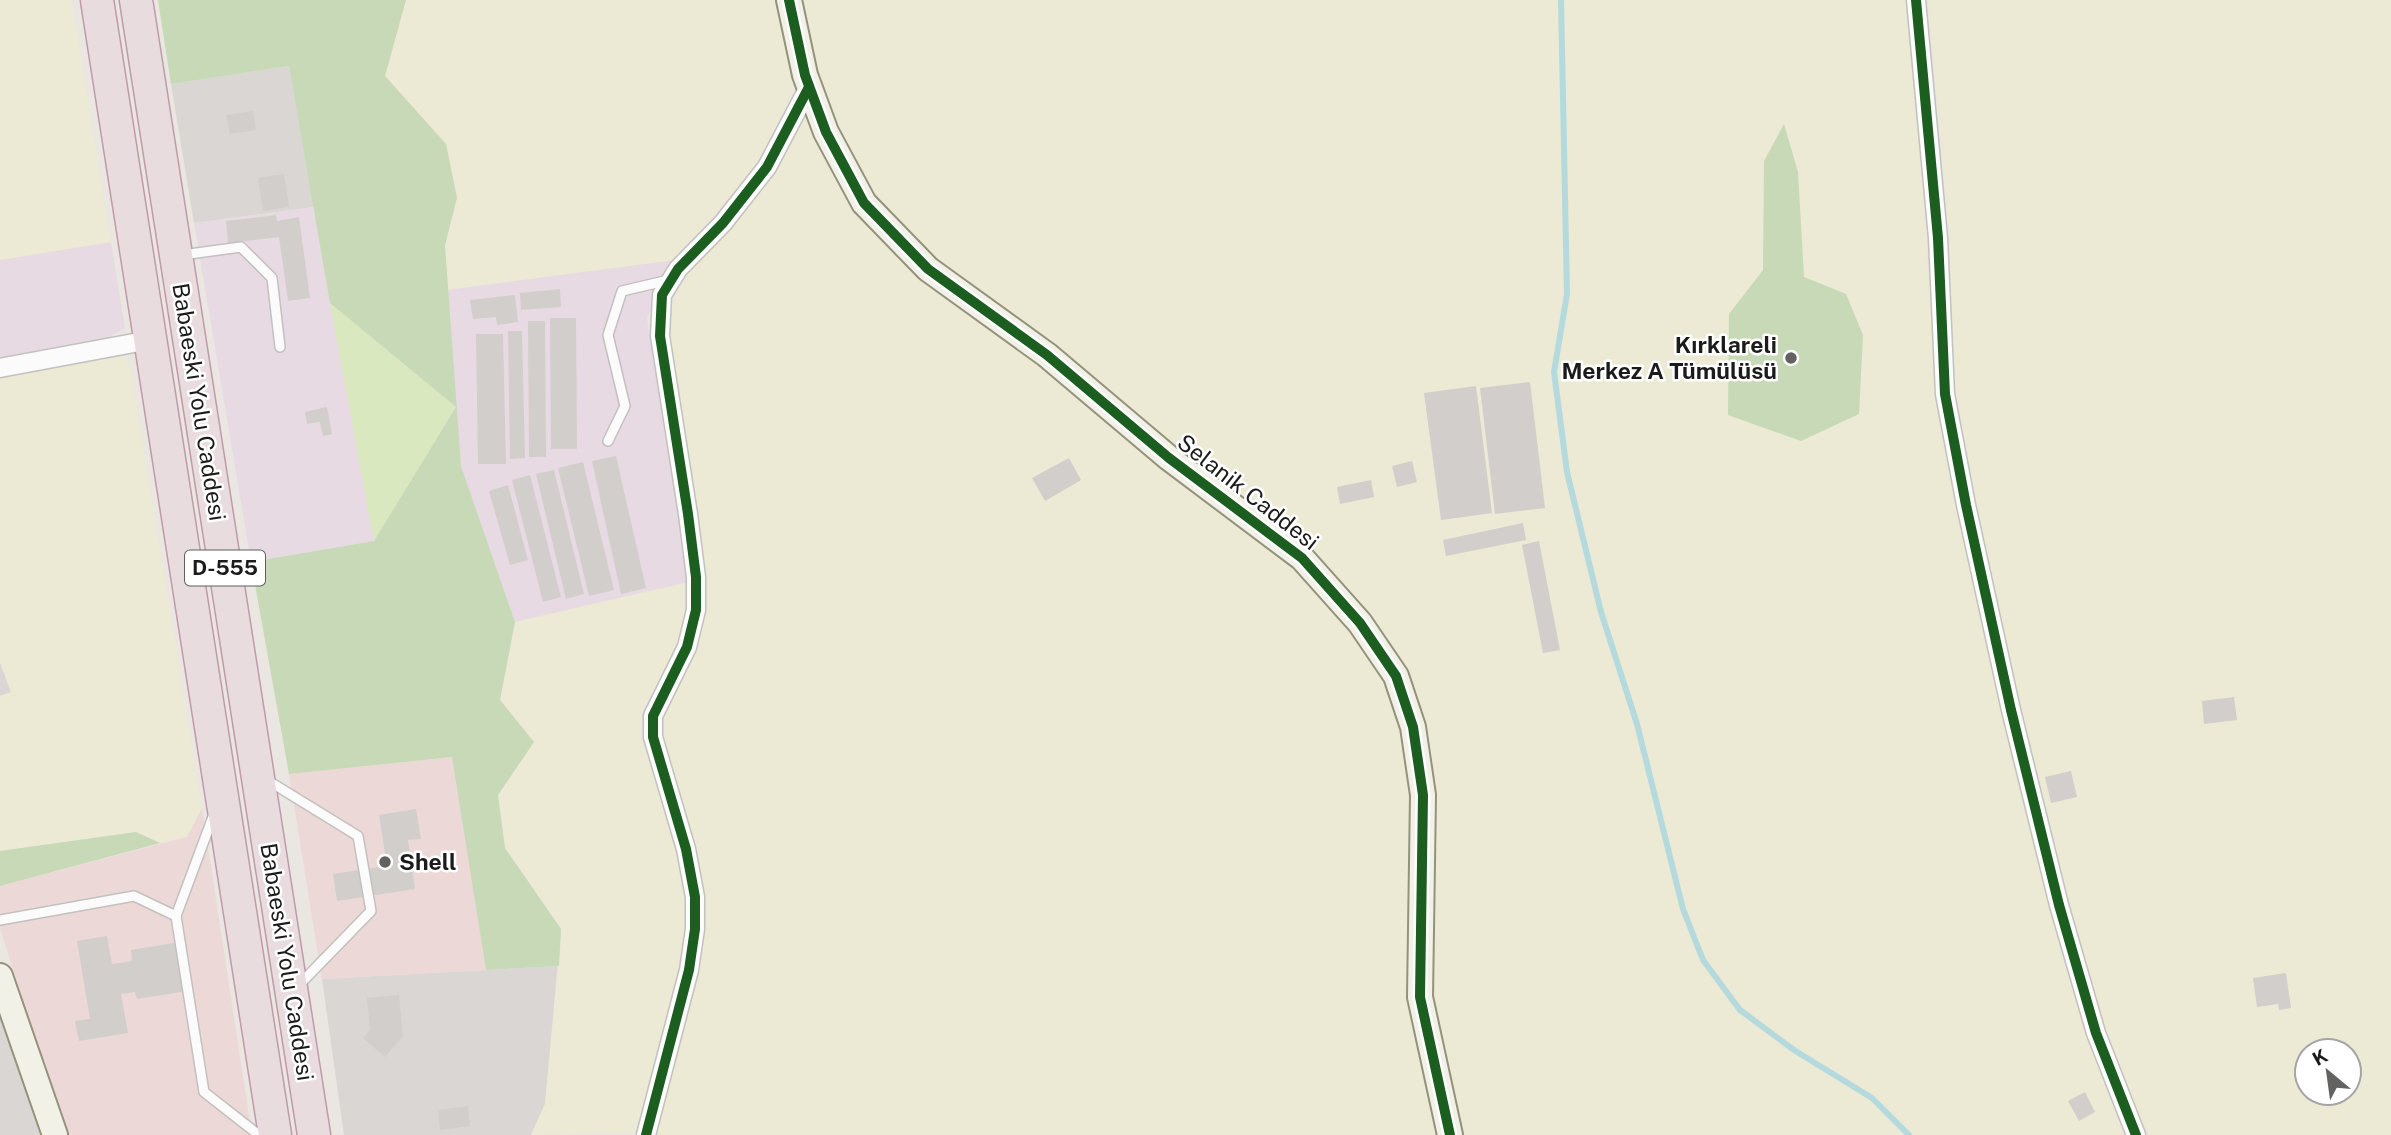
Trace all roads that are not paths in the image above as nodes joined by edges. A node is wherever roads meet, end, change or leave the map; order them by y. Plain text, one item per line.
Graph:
1 (97, 0) edge
2 (136, 0) edge
3 (789, 0) edge
4 (1916, 0) edge
5 (809, 87) junction
6 (176, 256) junction
7 (671, 280) junction
8 (150, 340) junction
9 (280, 347) dead end
10 (0, 368) edge
11 (608, 442) dead end
12 (257, 774) junction
13 (221, 796) junction
14 (176, 916) junction
15 (0, 920) edge
16 (0, 976) edge
17 (292, 992) junction
18 (55, 1135) edge
19 (259, 1135) edge
20 (275, 1135) edge
21 (314, 1135) edge
22 (646, 1135) edge
23 (1450, 1135) edge
24 (2136, 1135) edge

1 - 8 highway, Babaeski Yolu Caddesi / D-555
2 - 6 highway, Babaeski Yolu Caddesi / D-555
3 - 5 street, Selanik Caddesi
4 - 24 street
5 - 7 street
5 - 23 street, Selanik Caddesi
6 - 9 lane
6 - 12 highway, Babaeski Yolu Caddesi / D-555
7 - 11 lane
7 - 22 street
8 - 10 street
8 - 13 highway, Babaeski Yolu Caddesi / D-555
12 - 17 highway, Babaeski Yolu Caddesi / D-555
12 - 17 lane
13 - 14 lane
13 - 20 highway, Babaeski Yolu Caddesi / D-555
14 - 15 lane
14 - 19 lane
16 - 18 street
17 - 21 highway, Babaeski Yolu Caddesi / D-555

